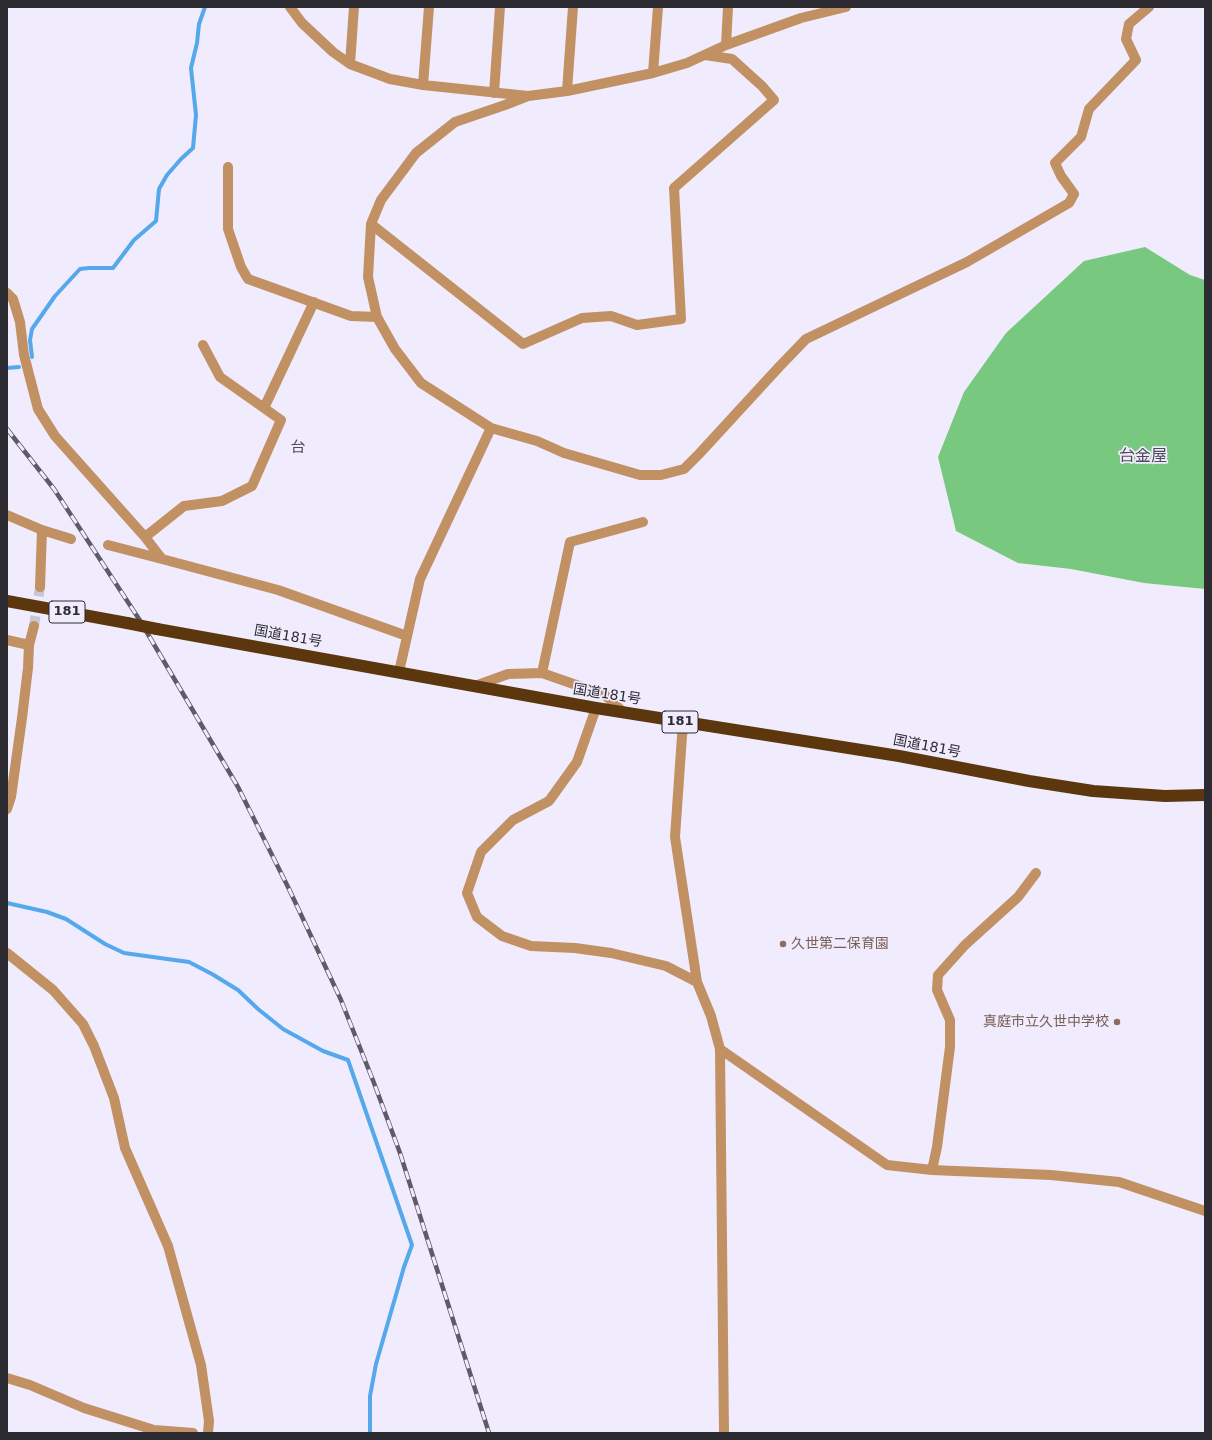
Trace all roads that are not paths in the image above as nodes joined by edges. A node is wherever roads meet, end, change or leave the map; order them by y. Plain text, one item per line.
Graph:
1 (290, 7) edge
2 (354, 7) edge
3 (429, 7) edge
4 (500, 7) edge
5 (574, 7) edge
6 (658, 7) edge
7 (728, 7) edge
8 (802, 7) edge
9 (846, 7) edge
10 (1149, 7) edge
11 (801, 18) junction
12 (726, 45) junction
13 (705, 55) junction
14 (350, 64) junction
15 (653, 74) junction
16 (423, 85) junction
17 (567, 91) junction
18 (494, 93) junction
19 (528, 96) junction
20 (228, 167) dead end
21 (372, 224) junction
22 (7, 293) edge
23 (314, 302) junction
24 (377, 317) junction
25 (203, 345) dead end
26 (264, 408) junction
27 (491, 428) junction
28 (7, 515) edge
29 (643, 522) dead end
30 (42, 530) junction
31 (145, 537) junction
32 (71, 539) dead end
33 (108, 545) dead end
34 (162, 559) junction
35 (40, 587) tunnel mouth
36 (7, 601) edge
37 (34, 626) tunnel mouth
38 (406, 636) junction
39 (7, 640) edge
40 (29, 646) junction
41 (399, 672) junction
42 (542, 673) junction
43 (476, 686) junction
44 (596, 708) junction
45 (623, 712) junction
46 (684, 722) junction
47 (1205, 795) edge
48 (7, 809) edge
49 (1036, 873) dead end
50 (7, 953) edge
51 (698, 982) junction
52 (720, 1049) junction
53 (932, 1170) junction
54 (1205, 1211) edge
55 (7, 1378) edge
56 (193, 1433) edge
57 (208, 1433) edge
58 (724, 1433) edge

1 - 14 street
2 - 14 street
3 - 16 street
4 - 18 street
5 - 17 street
6 - 15 street
7 - 12 street
8 - 11 street
9 - 11 street
10 - 27 street
11 - 12 street
12 - 13 street
13 - 15 street
13 - 21 street
14 - 16 street
15 - 17 street
16 - 18 street
17 - 19 street
18 - 19 street
19 - 21 street
20 - 23 street
21 - 24 street
22 - 31 street
23 - 24 street
23 - 26 street
24 - 27 street
25 - 26 street
26 - 31 street
27 - 38 street
28 - 30 street
29 - 42 street
30 - 32 street
30 - 35 street
31 - 34 street
33 - 34 street
34 - 38 street
36 - 41 highway, 国道181号 / 181, bridge
37 - 40 street
38 - 41 street
39 - 40 street
40 - 48 street
41 - 43 highway, 国道181号 / 181
42 - 43 street
42 - 45 street
43 - 44 highway, 国道181号 / 181
44 - 45 highway, 国道181号 / 181
44 - 51 street
45 - 46 highway, 国道181号 / 181
46 - 47 highway, 国道181号 / 181
46 - 51 street
49 - 53 street
50 - 57 street
51 - 52 street
52 - 53 street
52 - 58 street
53 - 54 street
55 - 56 street

